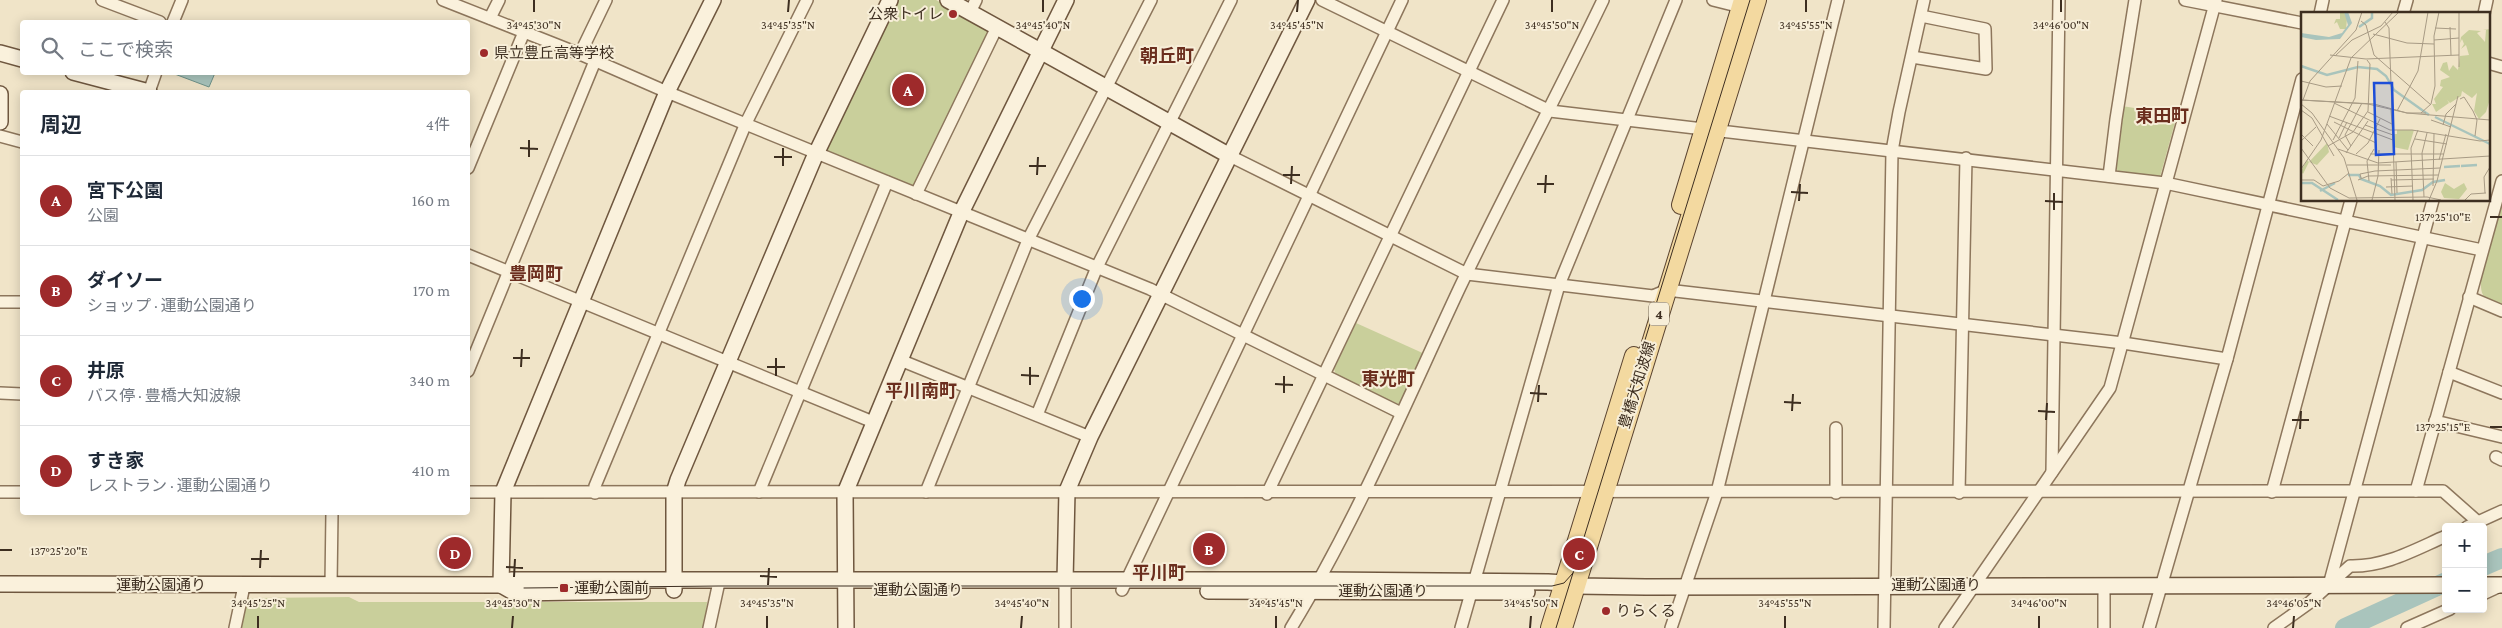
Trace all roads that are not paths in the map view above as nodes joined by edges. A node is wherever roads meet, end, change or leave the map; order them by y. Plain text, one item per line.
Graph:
1 (102, 0) edge
2 (182, 0) edge
3 (443, 0) edge
4 (499, 0) edge
5 (606, 0) edge
6 (713, 0) edge
7 (808, 0) edge
8 (890, 0) edge
9 (948, 0) edge
10 (1066, 0) edge
11 (1151, 0) edge
12 (1232, 0) edge
13 (1307, 0) edge
14 (1322, 0) edge
15 (1402, 0) edge
16 (1503, 0) edge
17 (1603, 0) edge
18 (1676, 0) edge
19 (1713, 0) edge
20 (1838, 0) edge
21 (1924, 0) edge
22 (2059, 0) edge
23 (2135, 0) edge
24 (2185, 0) edge
25 (2215, 3) edge
26 (1749, 4) edge
27 (973, 6) edge
28 (1921, 16) junction
29 (490, 18) junction
30 (155, 20) edge
31 (174, 20) edge
32 (2301, 23) edge
33 (997, 27) junction
34 (1387, 31) junction
35 (524, 32) junction
36 (1040, 52) junction
37 (0, 54) edge
38 (580, 54) junction
39 (1912, 57) junction
40 (20, 59) edge
41 (595, 61) junction
42 (1468, 70) junction
43 (84, 75) edge
44 (155, 75) edge
45 (2301, 83) edge
46 (1105, 88) junction
47 (141, 90) edge
48 (150, 90) edge
49 (667, 92) junction
50 (0, 94) edge
51 (1550, 111) junction
52 (1626, 119) junction
53 (0, 122) edge
54 (1169, 122) junction
55 (746, 123) junction
56 (1711, 130) junction
57 (0, 136) edge
58 (20, 141) edge
59 (1802, 141) junction
60 (1892, 151) junction
61 (816, 153) junction
62 (1230, 156) junction
63 (1966, 158) junction
64 (470, 163) edge
65 (2055, 170) junction
66 (2110, 176) junction
67 (2502, 181) edge
68 (887, 182) junction
69 (2166, 183) junction
70 (916, 194) junction
71 (1310, 196) junction
72 (2351, 201) edge
73 (2434, 201) edge
74 (2268, 204) junction
75 (961, 213) junction
76 (2345, 220) junction
77 (1390, 235) junction
78 (2423, 237) junction
79 (1028, 240) junction
80 (2482, 250) junction
81 (470, 256) edge
82 (1097, 267) junction
83 (508, 272) junction
84 (1467, 274) junction
85 (1559, 285) junction
86 (1660, 293) junction
87 (1161, 294) junction
88 (2470, 297) junction
89 (1762, 300) junction
90 (0, 302) edge
91 (20, 302) edge
92 (580, 302) junction
93 (2502, 311) edge
94 (1890, 316) junction
95 (1962, 324) junction
96 (658, 334) junction
97 (2056, 335) junction
98 (1244, 336) junction
99 (2123, 342) junction
100 (2227, 359) junction
101 (900, 360) junction
102 (728, 363) junction
103 (470, 366) edge
104 (2449, 372) junction
105 (1324, 375) junction
106 (970, 389) junction
107 (801, 392) junction
108 (0, 393) edge
109 (20, 394) edge
110 (2502, 394) edge
111 (1401, 413) junction
112 (1037, 416) junction
113 (2435, 421) junction
114 (873, 422) junction
115 (1836, 428) dead end
116 (2502, 436) edge
117 (1090, 437) junction
118 (2052, 472) junction
119 (2355, 491) junction
120 (2416, 491) junction
121 (0, 492) edge
122 (20, 492) edge
123 (470, 492) edge
124 (503, 492) junction
125 (759, 492) junction
126 (926, 492) junction
127 (1067, 492) junction
128 (1717, 492) junction
129 (2188, 492) junction
130 (2272, 492) junction
131 (595, 493) junction
132 (674, 493) junction
133 (845, 493) junction
134 (1363, 493) junction
135 (1499, 493) junction
136 (1598, 493) junction
137 (1836, 493) junction
138 (1886, 493) junction
139 (1959, 493) junction
140 (2038, 493) junction
141 (1170, 494) junction
142 (1267, 494) junction
143 (2502, 511) edge
144 (332, 515) edge
145 (2478, 522) joint
146 (2442, 538) edge
147 (0, 584) edge
148 (501, 584) junction
149 (331, 585) junction
150 (1125, 585) junction
151 (1885, 585) junction
152 (1976, 585) junction
153 (2329, 585) junction
154 (2442, 585) edge
155 (2487, 585) edge
156 (2502, 585) edge
157 (244, 586) junction
158 (674, 586) junction
159 (718, 586) junction
160 (845, 586) junction
161 (1065, 586) junction
162 (1316, 586) junction
163 (1473, 586) junction
164 (1685, 586) junction
165 (2104, 586) junction
166 (2162, 586) junction
167 (1567, 587) junction
168 (2487, 592) edge
169 (2442, 612) edge
170 (235, 628) edge
171 (709, 628) edge
172 (846, 628) edge
173 (1065, 628) edge
174 (1291, 628) edge
175 (1461, 628) edge
176 (1550, 628) edge
177 (1564, 628) edge
178 (1670, 628) edge
179 (1884, 628) edge
180 (1945, 628) edge
181 (2104, 628) edge
182 (2149, 628) edge
183 (2274, 628) edge
184 (2406, 628) edge

1 - 30 street
2 - 31 street
3 - 29 street
4 - 29 street
5 - 38 street
6 - 49 street
7 - 55 street
8 - 61 street
9 - 27 street
10 - 36 street
11 - 46 street
12 - 54 street
13 - 62 street
14 - 34 street
15 - 34 street
16 - 42 street
17 - 51 street
18 - 52 street
19 - 26 street
20 - 59 street
21 - 28 street
22 - 65 street
23 - 66 street
24 - 25 street
25 - 32 street
25 - 69 street
26 - 56 main road, 豊橋大知波線 / 4
27 - 33 street
28 - 39 street
28 - 39 street
29 - 35 street
33 - 36 street
33 - 70 street
34 - 42 street
34 - 71 street
35 - 38 street
35 - 64 street
36 - 46 street
36 - 75 street
37 - 40 street
38 - 41 street
39 - 60 street
41 - 49 street
41 - 83 street
42 - 51 street
42 - 77 street
43 - 47 street
44 - 48 street
45 - 74 street
46 - 54 street
46 - 79 street
49 - 55 street
49 - 92 street
50 - 53 street
51 - 52 street
51 - 84 street
52 - 56 street
52 - 85 street
54 - 62 street
54 - 82 street
55 - 61 street
55 - 96 street
56 - 59 street
56 - 86 main road, 豊橋大知波線 / 4
57 - 58 street
59 - 60 street
59 - 89 street
60 - 63 street
60 - 94 street
61 - 68 street
61 - 102 street
62 - 71 street
62 - 87 street
63 - 65 street
63 - 95 street
65 - 66 street
65 - 97 street
66 - 69 street
67 - 80 street
68 - 70 street
68 - 107 street
69 - 74 street
69 - 99 street
70 - 75 street
71 - 77 street
71 - 98 street
72 - 76 street
73 - 78 street
74 - 76 street
74 - 100 street
75 - 79 street
75 - 101 street
76 - 78 street
76 - 130 street
77 - 84 street
77 - 105 street
78 - 80 street
78 - 119 street
79 - 82 street
79 - 106 street
80 - 88 street
81 - 83 street
82 - 87 street
82 - 112 street
83 - 92 street
83 - 103 street
84 - 85 street
84 - 111 street
85 - 86 street
85 - 135 street
86 - 89 street
86 - 136 main road, 豊橋大知波線 / 4
87 - 98 street
87 - 117 street
88 - 93 street
88 - 104 street
89 - 94 street
89 - 128 street
90 - 91 street
92 - 96 street
92 - 124 street
94 - 95 street
94 - 138 street
95 - 97 street
95 - 139 street
96 - 102 street
96 - 131 street
97 - 99 street
97 - 118 street
98 - 105 street
98 - 141 street
99 - 100 street
99 - 118 street
100 - 129 street
101 - 106 street
101 - 114 street
102 - 107 street
102 - 132 street
104 - 110 street
104 - 113 street
105 - 111 street
105 - 142 street
106 - 112 street
106 - 126 street
107 - 114 street
107 - 125 street
108 - 109 street
111 - 134 street
112 - 117 street
113 - 116 street
113 - 120 street
114 - 133 street
115 - 137 street
117 - 127 street
118 - 140 street
119 - 120 street
119 - 130 street
119 - 153 street
120 - 145 street
121 - 122 street
123 - 124 street
124 - 131 street
124 - 148 street
125 - 132 street
125 - 133 street
126 - 127 street
126 - 133 street
127 - 141 street
127 - 161 street
128 - 136 street
128 - 137 street
128 - 164 street
129 - 130 street
129 - 140 street
129 - 166 street
131 - 132 street
132 - 158 street
133 - 160 street
134 - 135 street
134 - 142 street
134 - 162 street
135 - 136 street
135 - 163 street
136 - 167 main road, 豊橋大知波線 / 4
137 - 138 street
138 - 139 street
138 - 151 street
139 - 140 street
140 - 152 street
141 - 142 street
141 - 150 street
143 - 145 street
144 - 149 street
146 - 153 street
147 - 157 street, 運動公園通り
148 - 149 street, 運動公園通り
148 - 158 street, 運動公園通り
149 - 157 street, 運動公園通り
150 - 161 street, 運動公園通り
150 - 162 street, 運動公園通り
151 - 152 street, 運動公園通り
151 - 164 street, 運動公園通り
151 - 179 street
152 - 165 street, 運動公園通り
152 - 180 street
153 - 154 street, 運動公園通り
153 - 166 street, 運動公園通り
153 - 183 street
155 - 156 street
156 - 168 street
157 - 170 street
158 - 159 street, 運動公園通り
159 - 160 street, 運動公園通り
159 - 171 street
160 - 161 street, 運動公園通り
160 - 172 street
161 - 173 street
162 - 163 street, 運動公園通り
162 - 174 street
163 - 167 street, 運動公園通り
163 - 175 street
164 - 167 street, 運動公園通り
164 - 178 street
165 - 166 street, 運動公園通り
165 - 181 street
166 - 182 street
167 - 176 main road, 豊橋大知波線 / 4
167 - 177 main road, 豊橋大知波線 / 4
169 - 184 street

